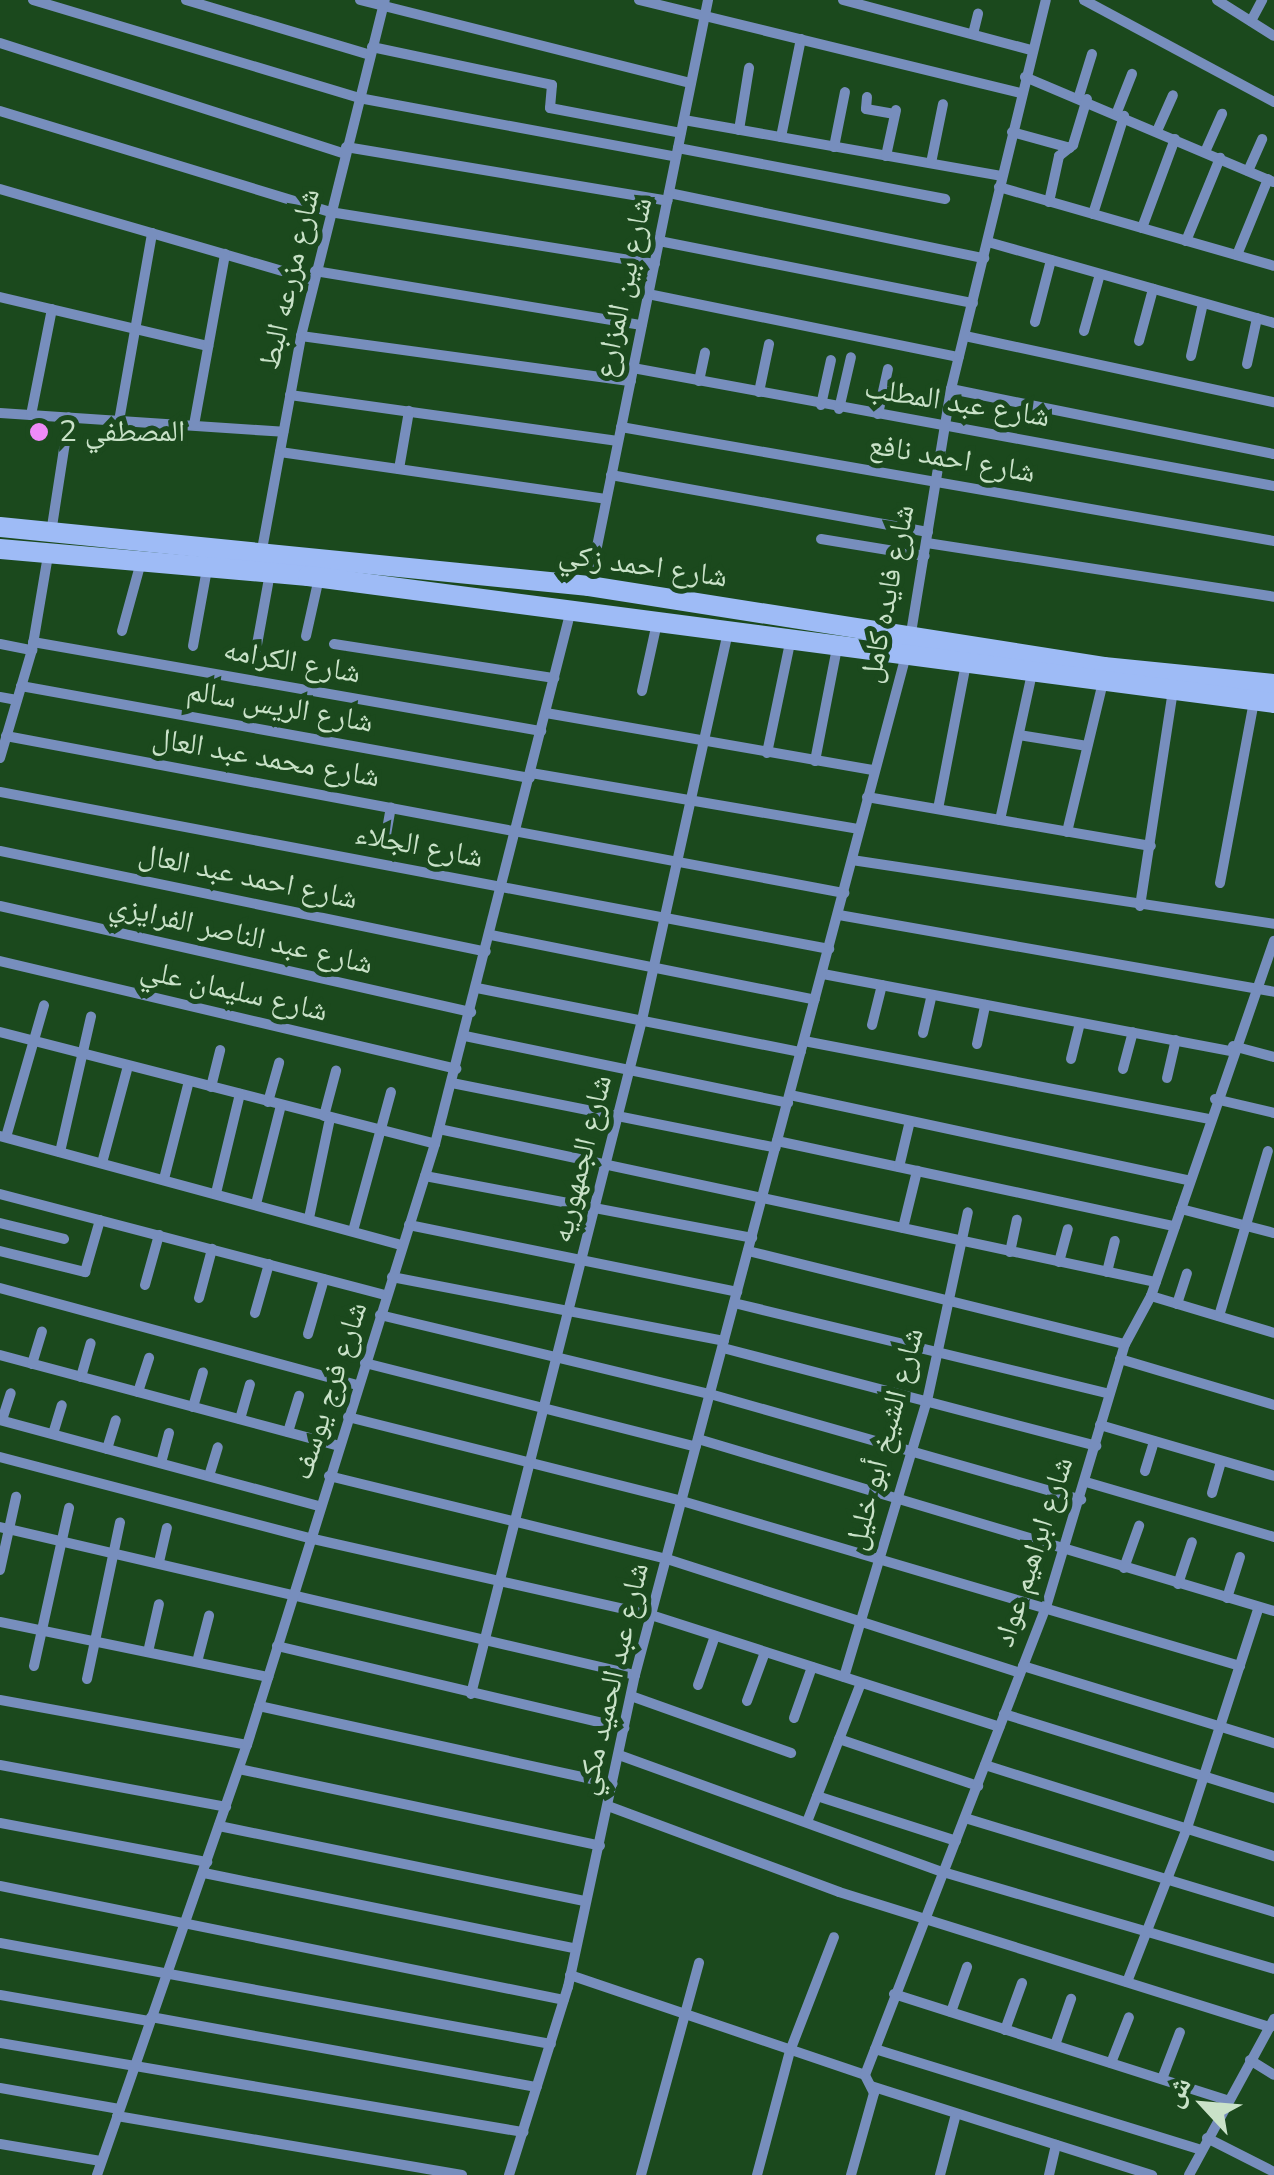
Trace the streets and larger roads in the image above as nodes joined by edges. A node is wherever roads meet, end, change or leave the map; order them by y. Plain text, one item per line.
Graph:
1 (34, 0) edge
2 (186, 0) edge
3 (360, 0) edge
4 (639, 0) edge
5 (708, 0) edge
6 (844, 0) edge
7 (1046, 0) edge
8 (1084, 0) edge
9 (1217, 0) edge
10 (1262, 0) edge
11 (384, 4) edge
12 (978, 14) dead end
13 (705, 15) junction
14 (1250, 21) junction
15 (973, 34) junction
16 (1274, 36) edge
17 (801, 39) junction
18 (0, 43) edge
19 (1031, 50) junction
20 (371, 51) junction
21 (1092, 54) dead end
22 (750, 68) dead end
23 (1132, 74) dead end
24 (1024, 77) junction
25 (691, 83) junction
26 (845, 92) dead end
27 (1021, 93) junction
28 (1173, 94) dead end
29 (867, 97) dead end
30 (1083, 97) junction
31 (359, 98) junction
32 (1274, 102) edge
33 (943, 104) dead end
34 (0, 111) edge
35 (1121, 114) junction
36 (1222, 114) dead end
37 (684, 120) junction
38 (739, 130) junction
39 (1157, 131) junction
40 (1012, 132) junction
41 (681, 133) junction
42 (780, 137) junction
43 (1175, 139) junction
44 (1262, 139) dead end
45 (834, 146) junction
46 (1070, 148) junction
47 (346, 150) junction
48 (677, 152) junction
49 (1205, 152) junction
50 (886, 156) junction
51 (1220, 158) junction
52 (931, 163) junction
53 (1248, 170) junction
54 (1271, 180) edge
55 (1000, 182) junction
56 (0, 189) edge
57 (668, 197) junction
58 (946, 199) dead end
59 (1049, 202) junction
60 (330, 212) junction
61 (1093, 214) junction
62 (1142, 228) junction
63 (152, 233) junction
64 (659, 241) junction
65 (1186, 241) junction
66 (988, 242) junction
67 (225, 254) junction
68 (1238, 255) junction
69 (984, 258) junction
70 (1052, 260) junction
71 (654, 264) junction
72 (1274, 266) edge
73 (1100, 274) junction
74 (314, 275) junction
75 (1153, 289) junction
76 (648, 294) junction
77 (0, 297) edge
78 (1202, 302) junction
79 (973, 303) junction
80 (52, 309) junction
81 (1256, 318) junction
82 (1035, 322) dead end
83 (1274, 323) edge
84 (642, 325) junction
85 (132, 328) junction
86 (1084, 331) dead end
87 (300, 336) junction
88 (964, 336) junction
89 (1139, 341) dead end
90 (770, 344) dead end
91 (208, 346) junction
92 (704, 353) dead end
93 (1191, 356) dead end
94 (852, 357) dead end
95 (959, 357) junction
96 (831, 360) dead end
97 (1247, 364) dead end
98 (633, 368) junction
99 (888, 368) dead end
100 (631, 381) junction
101 (699, 382) junction
102 (951, 390) junction
103 (760, 392) junction
104 (290, 395) junction
105 (1274, 402) edge
106 (821, 405) junction
107 (840, 409) junction
108 (409, 412) junction
109 (0, 413) edge
110 (878, 414) junction
111 (30, 415) junction
112 (69, 417) junction
113 (119, 420) junction
114 (944, 424) junction
115 (194, 425) junction
116 (621, 427) junction
117 (284, 432) junction
118 (618, 440) junction
119 (280, 452) junction
120 (1274, 454) edge
121 (399, 469) junction
122 (611, 475) junction
123 (934, 481) junction
124 (1274, 486) edge
125 (606, 500) junction
126 (0, 526) edge
127 (51, 530) junction
128 (927, 538) junction
129 (821, 539) dead end
130 (1274, 541) edge
131 (0, 549) edge
132 (925, 556) junction
133 (48, 557) junction
134 (141, 562) junction
135 (263, 566) junction
136 (207, 569) junction
137 (320, 577) junction
138 (589, 586) junction
139 (1274, 596) edge
140 (571, 610) junction
141 (657, 623) junction
142 (122, 631) dead end
143 (728, 634) junction
144 (306, 636) dead end
145 (790, 642) junction
146 (0, 644) edge
147 (334, 644) dead end
148 (33, 646) junction
149 (192, 646) dead end
150 (908, 647) junction
151 (836, 648) junction
152 (256, 650) dead end
153 (966, 662) junction
154 (1032, 673) junction
155 (554, 678) junction
156 (1103, 682) junction
157 (1174, 682) junction
158 (1274, 684) edge
159 (21, 686) junction
160 (642, 691) dead end
161 (0, 697) edge
162 (17, 700) junction
163 (1264, 702) edge
164 (546, 713) junction
165 (541, 731) junction
166 (1019, 734) junction
167 (6, 736) junction
168 (704, 740) junction
169 (1087, 746) junction
170 (1, 752) edge
171 (767, 753) junction
172 (815, 761) junction
173 (874, 770) junction
174 (530, 776) junction
175 (0, 792) edge
176 (867, 797) junction
177 (690, 800) junction
178 (392, 807) junction
179 (938, 809) junction
180 (1000, 820) junction
181 (860, 829) junction
182 (517, 830) junction
183 (1067, 832) junction
184 (386, 834) dead end
185 (1150, 846) junction
186 (0, 851) edge
187 (677, 860) junction
188 (852, 860) junction
189 (1220, 883) dead end
190 (502, 887) junction
191 (844, 893) junction
192 (0, 906) edge
193 (1140, 906) junction
194 (838, 915) junction
195 (664, 918) junction
196 (1274, 924) edge
197 (491, 935) junction
198 (1274, 941) edge
199 (830, 949) junction
200 (486, 952) junction
201 (0, 962) edge
202 (653, 968) junction
203 (822, 974) junction
204 (882, 986) junction
205 (477, 988) junction
206 (1257, 988) junction
207 (1274, 992) edge
208 (932, 995) junction
209 (816, 1000) junction
210 (44, 1005) dead end
211 (985, 1005) junction
212 (471, 1012) junction
213 (91, 1017) dead end
214 (642, 1020) junction
215 (1080, 1023) junction
216 (872, 1026) dead end
217 (0, 1032) edge
218 (1133, 1032) junction
219 (923, 1033) dead end
220 (465, 1036) junction
221 (1176, 1040) junction
222 (33, 1041) junction
223 (977, 1044) dead end
224 (803, 1046) junction
225 (1232, 1048) junction
226 (220, 1050) dead end
227 (83, 1054) junction
228 (1274, 1057) edge
229 (1071, 1059) dead end
230 (279, 1064) dead end
231 (128, 1066) junction
232 (1123, 1069) dead end
233 (456, 1070) junction
234 (629, 1070) junction
235 (336, 1072) dead end
236 (1167, 1078) dead end
237 (189, 1081) junction
238 (452, 1084) junction
239 (210, 1087) junction
240 (391, 1092) dead end
241 (240, 1094) junction
242 (789, 1099) junction
243 (1216, 1099) junction
244 (268, 1102) junction
245 (281, 1105) junction
246 (1274, 1113) edge
247 (618, 1116) junction
248 (327, 1117) junction
249 (910, 1120) junction
250 (1209, 1120) junction
251 (439, 1129) junction
252 (381, 1131) junction
253 (3, 1137) edge
254 (434, 1144) junction
255 (776, 1144) junction
256 (1268, 1151) dead end
257 (60, 1152) junction
258 (606, 1161) junction
259 (102, 1162) junction
260 (899, 1167) junction
261 (916, 1171) junction
262 (424, 1176) junction
263 (164, 1179) junction
264 (1190, 1180) junction
265 (216, 1193) junction
266 (0, 1194) edge
267 (764, 1194) junction
268 (256, 1204) junction
269 (594, 1208) junction
270 (1181, 1208) junction
271 (968, 1212) dead end
272 (309, 1218) junction
273 (100, 1220) junction
274 (1018, 1220) dead end
275 (0, 1223) edge
276 (408, 1225) junction
277 (1175, 1226) junction
278 (1246, 1226) junction
279 (904, 1228) junction
280 (1068, 1229) dead end
281 (354, 1231) junction
282 (1274, 1234) edge
283 (159, 1236) junction
284 (752, 1238) junction
285 (64, 1240) dead end
286 (962, 1240) junction
287 (1116, 1241) dead end
288 (402, 1244) junction
289 (212, 1250) junction
290 (0, 1251) edge
291 (748, 1251) junction
292 (1010, 1252) junction
293 (582, 1260) junction
294 (1059, 1262) junction
295 (269, 1264) junction
296 (1107, 1272) junction
297 (1187, 1274) dead end
298 (392, 1277) junction
299 (324, 1278) junction
300 (1156, 1282) junction
301 (146, 1284) dead end
302 (0, 1288) edge
303 (386, 1295) junction
304 (1151, 1296) junction
305 (199, 1298) dead end
306 (736, 1298) junction
307 (947, 1300) junction
308 (1177, 1304) junction
309 (570, 1310) junction
310 (255, 1313) dead end
311 (380, 1315) junction
312 (1219, 1316) junction
313 (42, 1331) dead end
314 (1274, 1332) edge
315 (308, 1334) dead end
316 (91, 1343) dead end
317 (724, 1344) junction
318 (1125, 1344) junction
319 (936, 1352) junction
320 (0, 1355) edge
321 (148, 1358) dead end
322 (558, 1358) junction
323 (1120, 1359) junction
324 (365, 1363) junction
325 (32, 1364) junction
326 (203, 1372) dead end
327 (81, 1377) junction
328 (250, 1384) dead end
329 (358, 1385) junction
330 (138, 1392) junction
331 (11, 1393) dead end
332 (710, 1394) junction
333 (1109, 1394) junction
334 (299, 1396) dead end
335 (927, 1401) junction
336 (62, 1405) dead end
337 (1274, 1406) edge
338 (194, 1407) junction
339 (545, 1409) junction
340 (348, 1417) junction
341 (240, 1419) junction
342 (1, 1420) edge
343 (116, 1420) dead end
344 (1100, 1425) junction
345 (288, 1432) junction
346 (170, 1433) dead end
347 (53, 1434) junction
348 (1154, 1441) junction
349 (697, 1443) junction
350 (218, 1446) dead end
351 (339, 1446) junction
352 (1096, 1446) junction
353 (107, 1448) junction
354 (912, 1453) junction
355 (0, 1457) edge
356 (1222, 1460) junction
357 (161, 1463) junction
358 (531, 1464) junction
359 (1145, 1471) dead end
360 (209, 1476) junction
361 (329, 1476) junction
362 (1274, 1476) edge
363 (1086, 1482) junction
364 (1212, 1492) dead end
365 (16, 1497) dead end
366 (899, 1500) junction
367 (1081, 1500) junction
368 (682, 1501) junction
369 (320, 1506) junction
370 (70, 1508) dead end
371 (120, 1522) dead end
372 (516, 1522) junction
373 (1138, 1526) dead end
374 (4, 1528) edge
375 (167, 1528) dead end
376 (1274, 1537) edge
377 (310, 1538) junction
378 (62, 1540) junction
379 (1192, 1542) dead end
380 (114, 1552) junction
381 (1065, 1552) junction
382 (1240, 1557) dead end
383 (666, 1559) junction
384 (880, 1560) junction
385 (159, 1562) junction
386 (1124, 1568) junction
387 (0, 1570) edge
388 (501, 1579) junction
389 (1178, 1584) junction
390 (293, 1593) junction
391 (1227, 1598) junction
392 (159, 1604) dead end
393 (1046, 1607) junction
394 (1259, 1607) junction
395 (1274, 1612) edge
396 (209, 1616) dead end
397 (652, 1616) junction
398 (0, 1622) edge
399 (861, 1622) junction
400 (42, 1631) junction
401 (715, 1636) junction
402 (485, 1638) junction
403 (95, 1641) junction
404 (277, 1646) junction
405 (148, 1652) junction
406 (765, 1652) junction
407 (197, 1662) junction
408 (34, 1666) dead end
409 (1240, 1666) junction
410 (812, 1667) junction
411 (1021, 1669) junction
412 (635, 1676) junction
413 (268, 1677) junction
414 (844, 1677) junction
415 (87, 1679) dead end
416 (861, 1683) junction
417 (698, 1685) dead end
418 (471, 1694) junction
419 (631, 1696) junction
420 (0, 1700) edge
421 (747, 1701) dead end
422 (260, 1706) junction
423 (1004, 1714) junction
424 (794, 1718) dead end
425 (1222, 1725) junction
426 (999, 1727) junction
427 (624, 1728) junction
428 (840, 1739) junction
429 (1274, 1743) edge
430 (247, 1746) junction
431 (791, 1753) dead end
432 (619, 1755) junction
433 (0, 1765) edge
434 (986, 1766) junction
435 (239, 1768) junction
436 (1205, 1776) junction
437 (613, 1784) junction
438 (978, 1786) junction
439 (817, 1796) junction
440 (1274, 1798) edge
441 (608, 1806) junction
442 (226, 1807) junction
443 (965, 1818) junction
444 (807, 1822) junction
445 (0, 1823) edge
446 (220, 1826) junction
447 (1187, 1828) junction
448 (956, 1842) junction
449 (600, 1846) junction
450 (1274, 1856) edge
451 (206, 1867) junction
452 (944, 1872) junction
453 (1164, 1879) junction
454 (0, 1886) edge
455 (584, 1901) junction
456 (1274, 1912) edge
457 (924, 1918) junction
458 (188, 1920) junction
459 (1148, 1932) junction
460 (834, 1938) dead end
461 (0, 1943) edge
462 (572, 1948) junction
463 (699, 1964) dead end
464 (967, 1967) dead end
465 (1274, 1969) edge
466 (168, 1972) junction
467 (570, 1974) junction
468 (1127, 1982) junction
469 (1022, 1983) dead end
470 (894, 1994) junction
471 (0, 1995) edge
472 (1072, 1999) dead end
473 (564, 2000) junction
474 (950, 2012) junction
475 (685, 2016) junction
476 (1129, 2017) dead end
477 (150, 2019) junction
478 (1272, 2023) edge
479 (1005, 2030) junction
480 (1180, 2032) dead end
481 (0, 2043) edge
482 (551, 2044) junction
483 (1055, 2045) junction
484 (875, 2049) junction
485 (790, 2051) junction
486 (1250, 2060) junction
487 (1111, 2063) junction
488 (134, 2066) junction
489 (1274, 2074) edge
490 (868, 2080) junction
491 (1162, 2080) junction
492 (0, 2088) edge
493 (537, 2088) junction
494 (1226, 2100) junction
495 (118, 2112) junction
496 (956, 2114) junction
497 (523, 2132) junction
498 (1207, 2138) junction
499 (0, 2144) edge
500 (1056, 2145) junction
501 (1201, 2150) junction
502 (101, 2161) junction
503 (1274, 2172) edge
504 (97, 2175) edge
505 (462, 2175) edge
506 (509, 2175) edge
507 (641, 2175) edge
508 (757, 2175) edge
509 (851, 2175) edge
510 (940, 2175) edge
511 (1049, 2175) edge
512 (1152, 2175) edge
513 (1189, 2175) edge

1 - 31 street
2 - 20 street
3 - 11 street
4 - 13 street
5 - 13 street, شارع بين المزارع
6 - 15 street
7 - 19 street, شارع فايده كامل
8 - 32 street
9 - 14 street
10 - 14 street
11 - 20 street, شارع مزرعه البط
11 - 25 street
12 - 15 street
13 - 17 street
13 - 25 street, شارع بين المزارع
14 - 16 street
15 - 19 street
17 - 27 street
17 - 42 street
18 - 47 street
19 - 24 street, شارع فايده كامل
20 - 31 street, شارع مزرعه البط
20 - 41 street
21 - 30 street
22 - 38 street
23 - 35 street
24 - 27 street, شارع فايده كامل
24 - 30 street
25 - 37 street, شارع بين المزارع
26 - 45 street
27 - 40 street, شارع فايده كامل
28 - 39 street
29 - 50 street
30 - 35 street
30 - 46 street
31 - 47 street, شارع مزرعه البط
31 - 48 street
33 - 52 street
34 - 60 street
35 - 39 street
35 - 61 street
36 - 49 street
37 - 38 street
37 - 41 street, شارع بين المزارع
38 - 42 street
39 - 43 street
40 - 46 street
40 - 55 street, شارع فايده كامل
41 - 48 street, شارع بين المزارع
42 - 45 street
43 - 49 street
43 - 62 street
44 - 53 street
45 - 50 street
46 - 59 street
47 - 57 street
47 - 60 street, شارع مزرعه البط
48 - 57 street, شارع بين المزارع
48 - 58 street
49 - 51 street
50 - 52 street
51 - 53 street
51 - 65 street
52 - 55 street
53 - 54 street
54 - 68 street
55 - 59 street
55 - 66 street, شارع فايده كامل
56 - 63 street
57 - 64 street, شارع بين المزارع
57 - 69 street
59 - 61 street
60 - 71 street
60 - 74 street, شارع مزرعه البط
61 - 62 street
62 - 65 street
63 - 67 street
63 - 85 street
64 - 71 street, شارع بين المزارع
64 - 79 street
65 - 68 street
66 - 69 street, شارع فايده كامل
66 - 70 street
67 - 74 street
67 - 91 street
68 - 72 street
69 - 79 street, شارع فايده كامل
70 - 73 street
70 - 82 street
71 - 76 street, شارع بين المزارع
73 - 75 street
73 - 86 street
74 - 84 street
74 - 87 street, شارع مزرعه البط
75 - 78 street
75 - 89 street
76 - 84 street, شارع بين المزارع
76 - 95 street
77 - 80 street
78 - 81 street
78 - 93 street
79 - 88 street, شارع فايده كامل
80 - 85 street
80 - 111 street
81 - 83 street
81 - 97 street
84 - 98 street, شارع بين المزارع
85 - 91 street
85 - 113 street
87 - 100 street
87 - 104 street, شارع مزرعه البط
88 - 95 street, شارع فايده كامل
88 - 105 street
90 - 103 street
91 - 115 street
92 - 101 street
94 - 107 street
95 - 102 street, شارع فايده كامل
96 - 106 street
98 - 100 street, شارع بين المزارع
98 - 101 street, شارع عبد المطلب
99 - 110 street
100 - 116 street, شارع بين المزارع
101 - 103 street, شارع عبد المطلب
102 - 114 street, شارع فايده كامل
102 - 120 street
103 - 106 street, شارع عبد المطلب
104 - 108 street
104 - 117 street, شارع مزرعه البط
106 - 107 street, شارع عبد المطلب
107 - 110 street, شارع عبد المطلب
108 - 118 street
108 - 121 street
109 - 111 street
110 - 114 street, شارع عبد المطلب
111 - 112 street
112 - 113 street
112 - 127 street
113 - 115 street
114 - 123 street, شارع فايده كامل
114 - 124 street, شارع عبد المطلب
115 - 117 street
116 - 118 street, شارع بين المزارع
116 - 123 street, شارع احمد نافع
117 - 119 street, شارع مزرعه البط
118 - 122 street, شارع بين المزارع
119 - 121 street
119 - 135 street, شارع مزرعه البط
121 - 125 street
122 - 125 street, شارع بين المزارع
122 - 128 street
123 - 128 street, شارع فايده كامل
123 - 130 street, شارع احمد نافع
125 - 138 street, شارع بين المزارع
126 - 127 street, شارع احمد زكي
127 - 133 street
127 - 135 street, شارع احمد زكي
128 - 132 street, شارع فايده كامل
128 - 139 street
129 - 132 street
131 - 133 street, شارع احمد زكي
132 - 150 street, شارع فايده كامل
133 - 134 street, شارع احمد زكي
133 - 148 street
134 - 136 street, شارع احمد زكي
134 - 142 street
135 - 136 street, شارع احمد زكي
135 - 137 street, شارع احمد زكي
135 - 138 street, شارع احمد زكي
135 - 152 street, شارع مزرعه البط
136 - 149 street
137 - 140 street, شارع احمد زكي
137 - 144 street
138 - 150 street, شارع احمد زكي
140 - 141 street, شارع احمد زكي
140 - 155 street, شارع فرج يوسف
141 - 143 street, شارع احمد زكي
141 - 160 street
143 - 145 street, شارع احمد زكي
143 - 168 street, شارع الجمهوريه
145 - 151 street, شارع احمد زكي
145 - 171 street
146 - 148 street, شارع الكرامه
147 - 155 street
148 - 159 street
148 - 165 street, شارع الكرامه
150 - 151 street, شارع احمد زكي
150 - 153 street, شارع احمد زكي
150 - 157 street, شارع احمد زكي
150 - 173 street, شارع فايده كامل
151 - 172 street
153 - 154 street, شارع احمد زكي
153 - 179 street
154 - 156 street, شارع احمد زكي
154 - 166 street
155 - 164 street, شارع فرج يوسف
156 - 157 street, شارع احمد زكي
156 - 169 street
157 - 158 street, شارع احمد زكي
157 - 163 street, شارع احمد زكي
157 - 185 street
159 - 162 street
159 - 174 street, شارع الريس سالم
161 - 162 street
162 - 167 street
163 - 189 street
164 - 165 street, شارع فرج يوسف
164 - 168 street
165 - 174 street, شارع فرج يوسف
166 - 169 street
166 - 180 street
167 - 170 street
167 - 178 street, شارع محمد عبد العال
168 - 171 street
168 - 177 street, شارع الجمهوريه
169 - 183 street
171 - 172 street
172 - 173 street
173 - 176 street, شارع فايده كامل
174 - 177 street, شارع الريس سالم
174 - 182 street, شارع فرج يوسف
175 - 190 street, شارع الجلاء
176 - 179 street
176 - 181 street, شارع فايده كامل
177 - 181 street, شارع الريس سالم
177 - 187 street, شارع الجمهوريه
178 - 182 street, شارع محمد عبد العال
178 - 184 street
179 - 180 street
180 - 183 street
181 - 188 street, شارع فايده كامل
182 - 187 street, شارع محمد عبد العال
182 - 190 street, شارع فرج يوسف
183 - 185 street
185 - 193 street
186 - 200 street, شارع احمد عبد العال
187 - 191 street, شارع محمد عبد العال
187 - 195 street, شارع الجمهوريه
188 - 191 street, شارع فايده كامل
188 - 193 street
190 - 195 street, شارع الجلاء
190 - 197 street, شارع فرج يوسف
191 - 194 street, شارع فايده كامل
192 - 212 street, شارع عبد الناصر الفرايزي
193 - 196 street
194 - 199 street, شارع فايده كامل
194 - 206 street
195 - 199 street, شارع الجلاء
195 - 202 street, شارع الجمهوريه
197 - 200 street, شارع فرج يوسف
197 - 202 street
198 - 206 street, شارع ابراهيم عواد
199 - 203 street, شارع فايده كامل
200 - 205 street, شارع فرج يوسف
201 - 233 street, شارع سليمان علي
202 - 209 street
202 - 214 street, شارع الجمهوريه
203 - 204 street
203 - 209 street, شارع فايده كامل
204 - 208 street
204 - 216 street
205 - 212 street, شارع فرج يوسف
205 - 214 street
206 - 207 street
206 - 225 street, شارع ابراهيم عواد
208 - 211 street
208 - 219 street
209 - 224 street, شارع فايده كامل
210 - 222 street
211 - 215 street
211 - 223 street
212 - 220 street, شارع فرج يوسف
213 - 227 street
214 - 224 street
214 - 234 street, شارع الجمهوريه
215 - 218 street
215 - 229 street
217 - 222 street
218 - 221 street
218 - 232 street
220 - 233 street, شارع فرج يوسف
220 - 234 street
221 - 225 street
221 - 236 street
222 - 227 street
222 - 253 street
224 - 242 street, شارع فايده كامل
224 - 250 street
225 - 228 street
225 - 243 street, شارع ابراهيم عواد
226 - 239 street
227 - 231 street
227 - 257 street
230 - 244 street
231 - 237 street
231 - 259 street
233 - 238 street, شارع فرج يوسف
234 - 242 street
234 - 247 street, شارع الجمهوريه
235 - 248 street
237 - 239 street
237 - 263 street
238 - 247 street
238 - 251 street, شارع فرج يوسف
239 - 241 street
240 - 252 street
241 - 244 street
241 - 265 street
242 - 249 street
242 - 255 street, شارع فايده كامل
243 - 246 street
243 - 250 street, شارع ابراهيم عواد
244 - 245 street
245 - 248 street
245 - 268 street
247 - 255 street
247 - 258 street, شارع الجمهوريه
248 - 252 street
248 - 272 street
249 - 260 street
249 - 264 street
250 - 264 street, شارع ابراهيم عواد
251 - 254 street, شارع فرج يوسف
251 - 258 street
252 - 254 street
252 - 281 street
253 - 257 street
254 - 262 street, شارع فرج يوسف
255 - 260 street
255 - 267 street, شارع فايده كامل
256 - 278 street
257 - 259 street
258 - 267 street
258 - 269 street, شارع الجمهوريه
259 - 263 street
260 - 261 street
261 - 277 street
261 - 279 street
262 - 269 street
262 - 276 street, شارع فرج يوسف
263 - 265 street
264 - 270 street, شارع ابراهيم عواد
265 - 268 street
266 - 273 street
267 - 279 street
267 - 284 street, شارع عبد الحميد مكي
268 - 272 street
269 - 284 street
269 - 293 street, شارع الجمهوريه
270 - 277 street, شارع ابراهيم عواد
270 - 278 street
271 - 286 street, شارع الشيخ أبو خليل
272 - 281 street
273 - 283 street
273 - 290 street
274 - 292 street
275 - 285 street
276 - 288 street, شارع فرج يوسف
276 - 293 street
277 - 300 street, شارع ابراهيم عواد
278 - 282 street
278 - 312 street
279 - 286 street
280 - 294 street
281 - 288 street
283 - 289 street
283 - 301 street
284 - 291 street, شارع عبد الحميد مكي
286 - 292 street
286 - 307 street, شارع الشيخ أبو خليل
287 - 296 street
288 - 298 street, شارع فرج يوسف
289 - 295 street
289 - 305 street
291 - 306 street, شارع عبد الحميد مكي
291 - 307 street
292 - 294 street
293 - 306 street
293 - 309 street, شارع الجمهوريه
294 - 296 street
295 - 299 street
295 - 310 street
296 - 300 street
297 - 308 street
298 - 303 street, شارع فرج يوسف
298 - 309 street
299 - 303 street
299 - 315 street
300 - 304 street, شارع ابراهيم عواد
302 - 329 street
303 - 311 street, شارع فرج يوسف
304 - 308 street
304 - 318 street, شارع ابراهيم عواد
306 - 317 street, شارع عبد الحميد مكي
306 - 319 street
307 - 318 street
307 - 319 street, شارع الشيخ أبو خليل
308 - 312 street
309 - 317 street
309 - 322 street, شارع الجمهوريه
311 - 322 street
311 - 324 street, شارع فرج يوسف
312 - 314 street
313 - 325 street
316 - 327 street
317 - 332 street, شارع عبد الحميد مكي
317 - 335 street
318 - 323 street, شارع ابراهيم عواد
319 - 333 street
319 - 335 street, شارع الشيخ أبو خليل
320 - 325 street
321 - 330 street
322 - 332 street
322 - 339 street, شارع الجمهوريه
323 - 333 street, شارع ابراهيم عواد
323 - 337 street
324 - 329 street, شارع فرج يوسف
324 - 339 street
325 - 327 street
326 - 338 street
327 - 330 street
328 - 341 street
329 - 340 street, شارع فرج يوسف
330 - 338 street
331 - 342 street
332 - 349 street, شارع عبد الحميد مكي
332 - 354 street
333 - 344 street, شارع ابراهيم عواد
334 - 345 street
335 - 352 street
335 - 354 street, شارع الشيخ أبو خليل
336 - 347 street
338 - 341 street
339 - 349 street
339 - 358 street, شارع الجمهوريه
340 - 351 street, شارع فرج يوسف
340 - 358 street
341 - 345 street
342 - 347 street
343 - 353 street
344 - 348 street
344 - 352 street, شارع ابراهيم عواد
345 - 351 street
346 - 357 street
347 - 353 street
348 - 356 street
348 - 359 street
349 - 366 street
349 - 368 street, شارع عبد الحميد مكي
350 - 360 street
351 - 361 street, شارع فرج يوسف
352 - 363 street, شارع ابراهيم عواد
353 - 357 street
354 - 366 street, شارع الشيخ أبو خليل
354 - 367 street
355 - 377 street
356 - 362 street
356 - 364 street
357 - 360 street
358 - 368 street
358 - 372 street, شارع الجمهوريه
360 - 369 street
361 - 369 street, شارع فرج يوسف
361 - 372 street
363 - 367 street, شارع ابراهيم عواد
363 - 376 street
365 - 374 street
366 - 381 street
366 - 384 street, شارع الشيخ أبو خليل
367 - 381 street, شارع ابراهيم عواد
368 - 383 street, شارع عبد الحميد مكي
368 - 384 street
369 - 377 street, شارع فرج يوسف
370 - 378 street
371 - 380 street
372 - 383 street
372 - 388 street, شارع الجمهوريه
373 - 386 street
374 - 378 street
374 - 387 street
375 - 385 street
377 - 388 street
377 - 390 street, شارع فرج يوسف
378 - 380 street
378 - 400 street
379 - 389 street
380 - 385 street
380 - 403 street
381 - 386 street
381 - 393 street, شارع ابراهيم عواد
382 - 391 street
383 - 397 street, شارع عبد الحميد مكي
383 - 399 street
384 - 393 street
384 - 399 street, شارع الشيخ أبو خليل
385 - 390 street
386 - 389 street
388 - 397 street
388 - 402 street, شارع الجمهوريه
389 - 391 street
390 - 402 street
390 - 404 street, شارع فرج يوسف
391 - 394 street
392 - 405 street
393 - 409 street
393 - 411 street, شارع ابراهيم عواد
394 - 395 street
394 - 409 street
396 - 407 street
397 - 401 street
397 - 412 street, شارع عبد الحميد مكي
398 - 400 street
399 - 411 street
399 - 414 street, شارع الشيخ أبو خليل
400 - 403 street
400 - 408 street
401 - 406 street
401 - 417 street
402 - 412 street
402 - 418 street, شارع الجمهوريه
403 - 405 street
403 - 415 street
404 - 413 street, شارع فرج يوسف
404 - 418 street
405 - 407 street
406 - 410 street
406 - 421 street
407 - 413 street
409 - 425 street
410 - 414 street
410 - 424 street
411 - 423 street, شارع ابراهيم عواد
411 - 425 street
412 - 419 street, شارع عبد الحميد مكي
413 - 422 street, شارع فرج يوسف
414 - 416 street
416 - 426 street
416 - 428 street
418 - 427 street
419 - 427 street, شارع عبد الحميد مكي
419 - 431 street
420 - 430 street
422 - 430 street, شارع فرج يوسف
422 - 437 street
423 - 426 street, شارع ابراهيم عواد
423 - 436 street
425 - 429 street
425 - 436 street
426 - 434 street, شارع ابراهيم عواد
427 - 432 street, شارع عبد الحميد مكي
428 - 438 street
428 - 439 street
430 - 435 street, شارع فرج يوسف
432 - 437 street, شارع عبد الحميد مكي
432 - 444 street
433 - 442 street
434 - 438 street, شارع ابراهيم عواد
434 - 447 street
435 - 442 street, شارع فرج يوسف
435 - 449 street
436 - 440 street
436 - 447 street
437 - 441 street, شارع عبد الحميد مكي
438 - 443 street, شارع ابراهيم عواد
439 - 444 street
439 - 448 street
441 - 449 street, شارع عبد الحميد مكي
441 - 457 street
442 - 446 street, شارع فرج يوسف
443 - 448 street, شارع ابراهيم عواد
443 - 453 street
444 - 452 street
445 - 451 street
446 - 451 street, شارع فرج يوسف
446 - 455 street
447 - 450 street
447 - 453 street
448 - 452 street, شارع ابراهيم عواد
449 - 455 street, شارع عبد الحميد مكي
451 - 458 street, شارع فرج يوسف
451 - 462 street
452 - 457 street, شارع ابراهيم عواد
452 - 459 street
453 - 456 street
453 - 459 street
454 - 458 street
455 - 462 street, شارع عبد الحميد مكي
457 - 468 street
457 - 470 street, شارع ابراهيم عواد
458 - 466 street, شارع فرج يوسف
458 - 473 street
459 - 465 street
459 - 468 street
460 - 485 street
461 - 466 street
462 - 467 street, شارع عبد الحميد مكي
463 - 475 street
464 - 474 street
466 - 477 street, شارع فرج يوسف
466 - 482 street
467 - 473 street, شارع عبد الحميد مكي
467 - 475 street
468 - 478 street
469 - 479 street
470 - 474 street
470 - 484 street, شارع ابراهيم عواد
471 - 477 street
472 - 483 street
473 - 482 street, شارع عبد الحميد مكي
474 - 479 street
475 - 485 street
475 - 507 street
476 - 487 street
477 - 488 street, شارع فرج يوسف
477 - 493 street
478 - 486 street
479 - 483 street
480 - 491 street
481 - 488 street
482 - 493 street, شارع عبد الحميد مكي
483 - 487 street
484 - 490 street, شارع ابراهيم عواد
484 - 501 street
485 - 490 street
485 - 508 street
486 - 489 street
486 - 494 street
487 - 491 street
488 - 495 street, شارع فرج يوسف
488 - 497 street
490 - 496 street
490 - 509 street, شارع ابراهيم عواد
491 - 494 street
492 - 495 street
493 - 497 street, شارع عبد الحميد مكي
494 - 498 street
495 - 502 street, شارع فرج يوسف
495 - 505 street
496 - 500 street
496 - 510 street
497 - 506 street, شارع عبد الحميد مكي
498 - 501 street
498 - 503 street
499 - 502 street
500 - 511 street
500 - 512 street
501 - 513 street
502 - 504 street, شارع فرج يوسف

